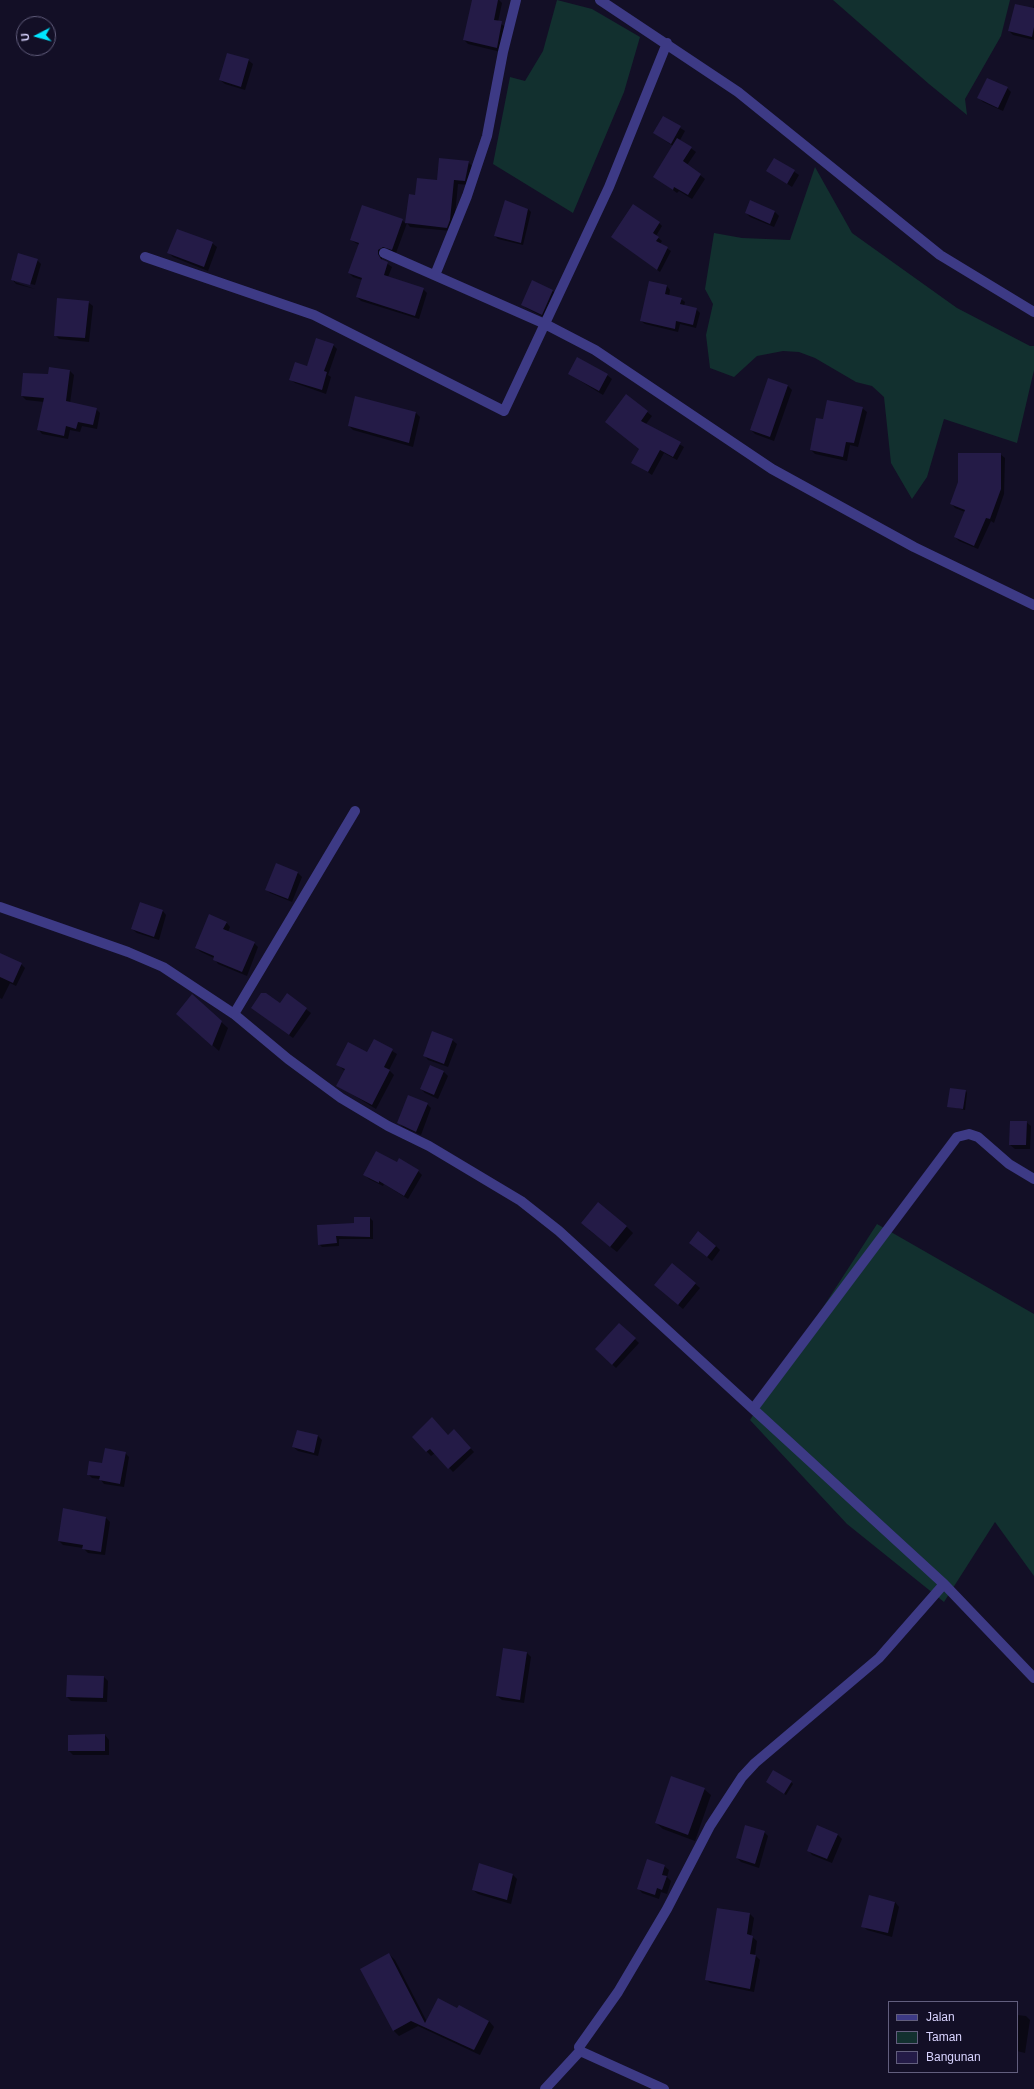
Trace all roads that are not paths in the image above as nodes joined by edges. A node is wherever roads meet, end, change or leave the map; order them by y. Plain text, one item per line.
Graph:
1 (516, 0) edge
2 (600, 0) edge
3 (667, 43) junction
4 (384, 253) dead end
5 (145, 257) dead end
6 (435, 275) junction
7 (1034, 312) edge
8 (545, 324) junction
9 (1034, 605) edge
10 (355, 811) dead end
11 (0, 907) edge
12 (234, 1014) junction
13 (1034, 1179) edge
14 (753, 1408) junction
15 (944, 1584) junction
16 (1034, 1678) edge
17 (580, 2051) junction
18 (545, 2089) edge
19 (664, 2089) edge

1 - 6 street
2 - 3 street
3 - 7 street
3 - 8 street
4 - 6 street
5 - 8 street
6 - 8 street
8 - 9 street
10 - 12 street
11 - 12 street
12 - 14 street
13 - 14 street
14 - 15 street
15 - 16 street
15 - 17 street
17 - 18 street
17 - 19 street

